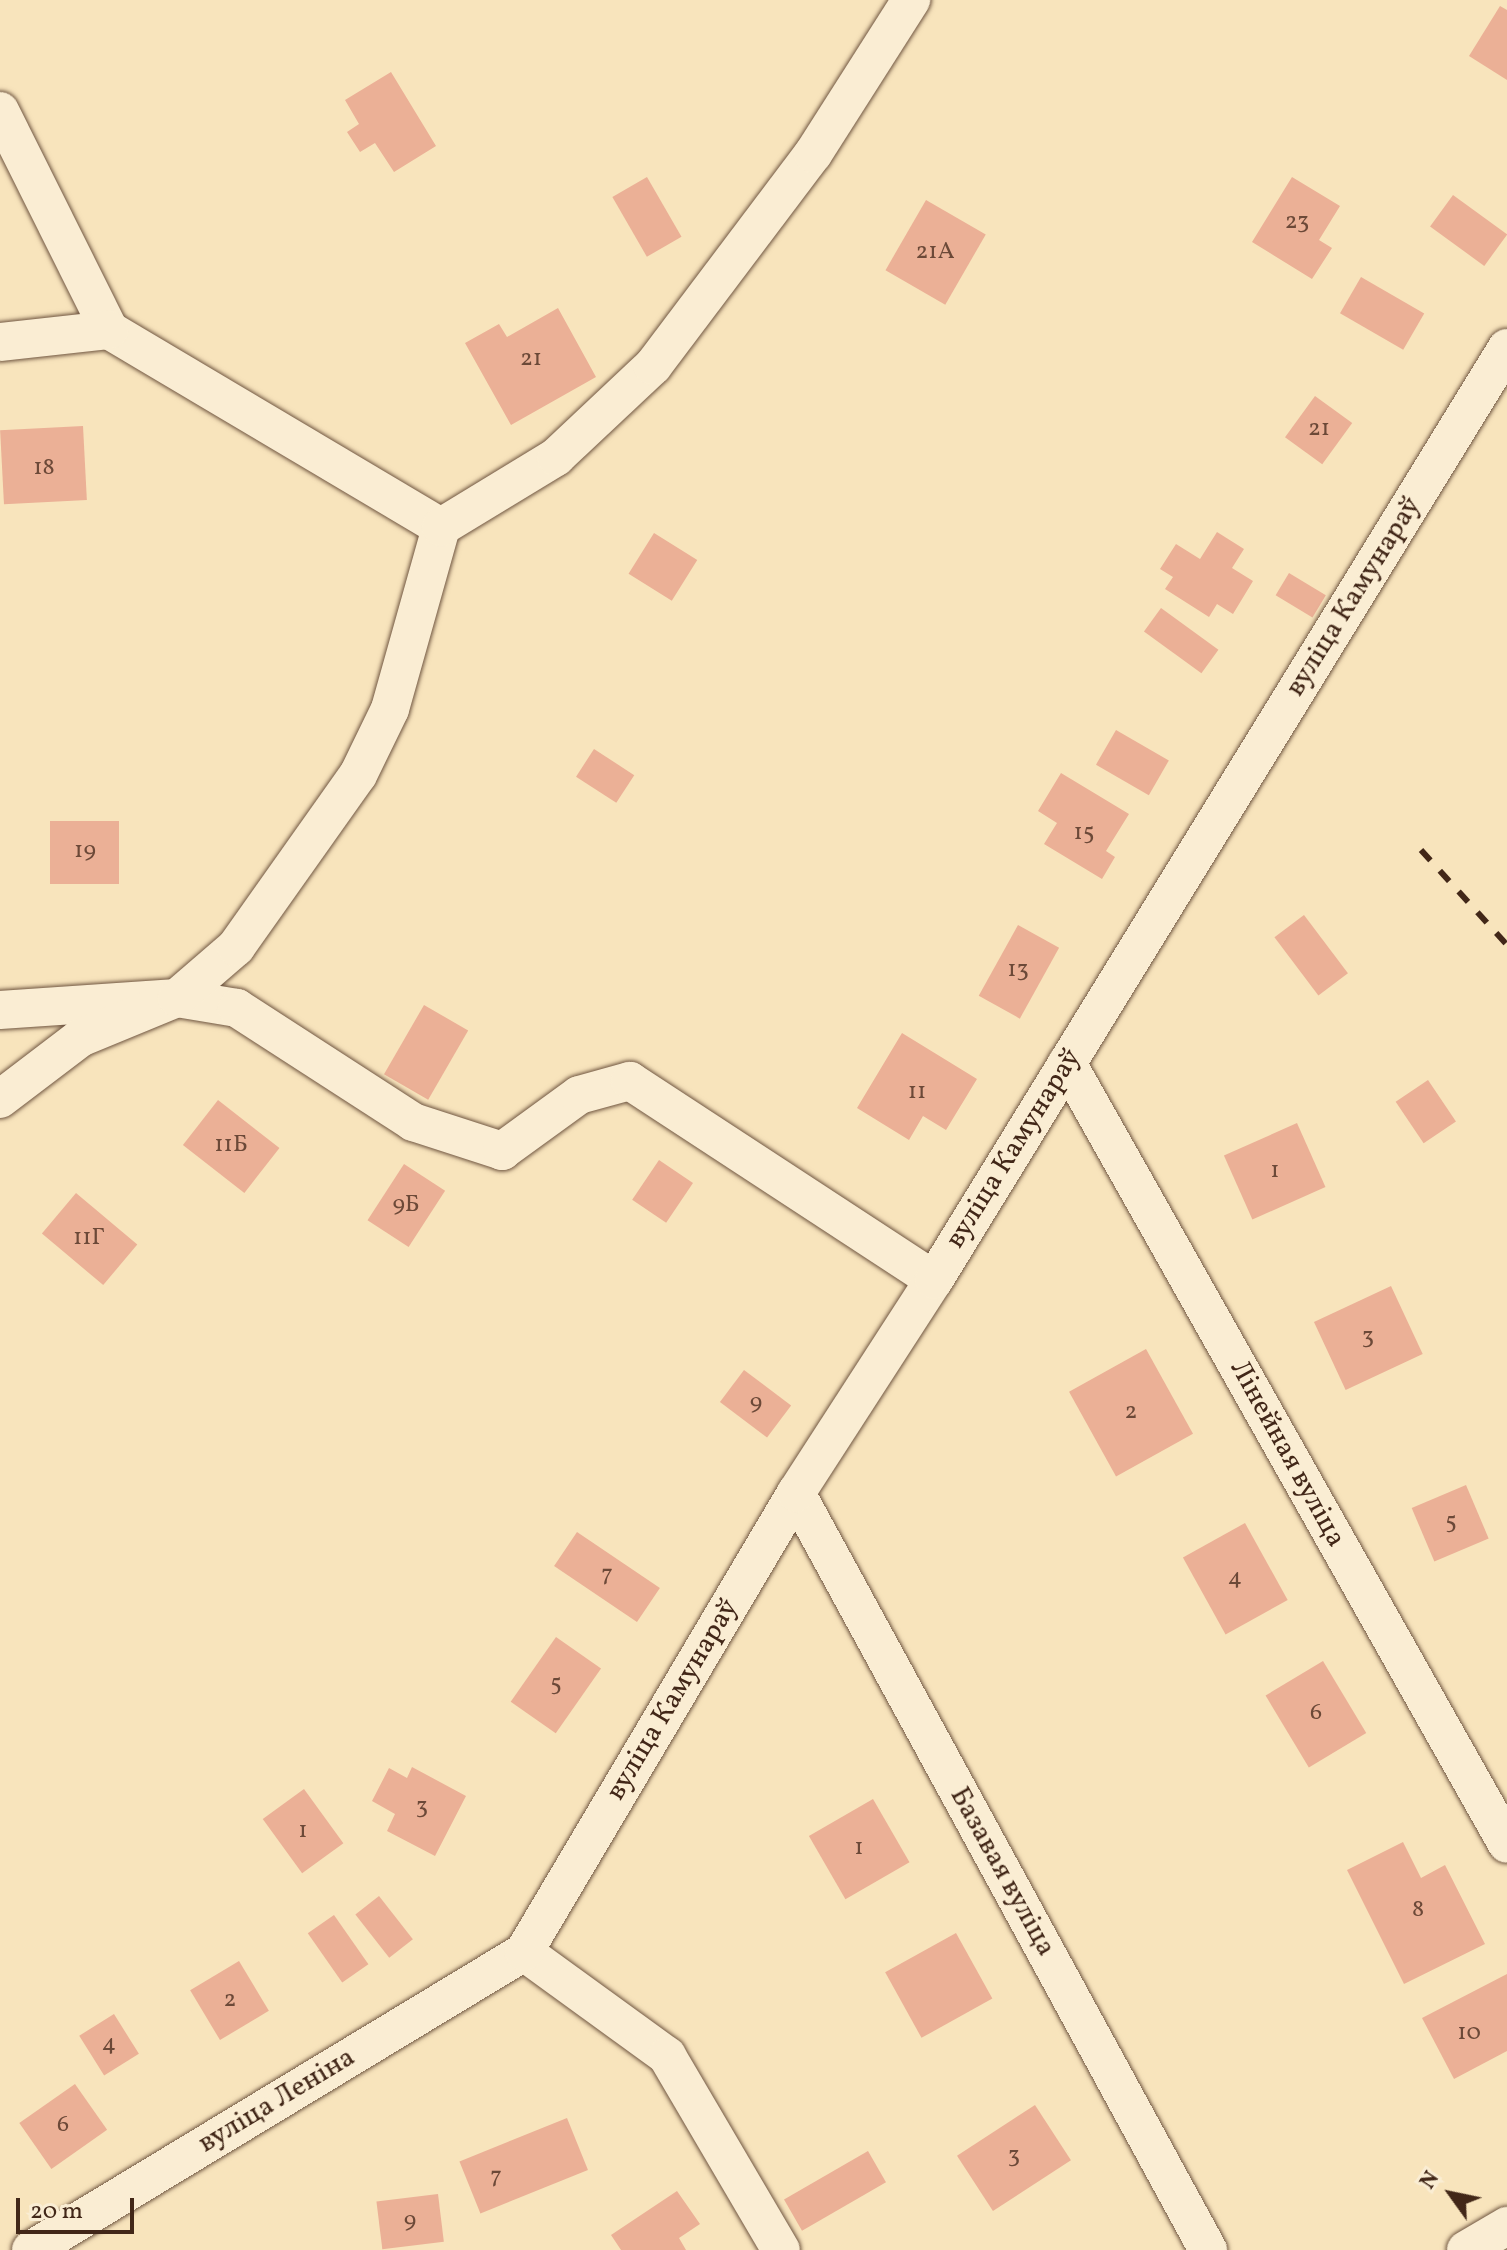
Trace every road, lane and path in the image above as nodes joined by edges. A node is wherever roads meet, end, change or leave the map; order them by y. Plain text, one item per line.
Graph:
1 (911, 0) edge
2 (0, 111) edge
3 (109, 330) junction
4 (0, 342) edge
5 (1507, 348) edge
6 (441, 527) junction
7 (177, 998) junction
8 (0, 1010) edge
9 (1067, 1063) junction
10 (0, 1099) edge
11 (934, 1280) junction
12 (796, 1493) junction
13 (1507, 1844) edge
14 (524, 1952) junction
15 (1507, 2226) edge
16 (31, 2250) edge
17 (781, 2250) edge
18 (1208, 2250) edge
19 (1466, 2250) edge

1 - 6 street
2 - 3 street
3 - 4 street
3 - 6 street
5 - 9 street, вуліца Камунараў
6 - 7 street
7 - 8 street
7 - 10 street
7 - 11 street
9 - 11 street, вуліца Камунараў
9 - 13 street, Лінейная вуліца
11 - 12 street, вуліца Камунараў
12 - 14 street, вуліца Камунараў
12 - 18 street, Базавая вуліца
14 - 16 street, вуліца Леніна
14 - 17 street
15 - 19 street

